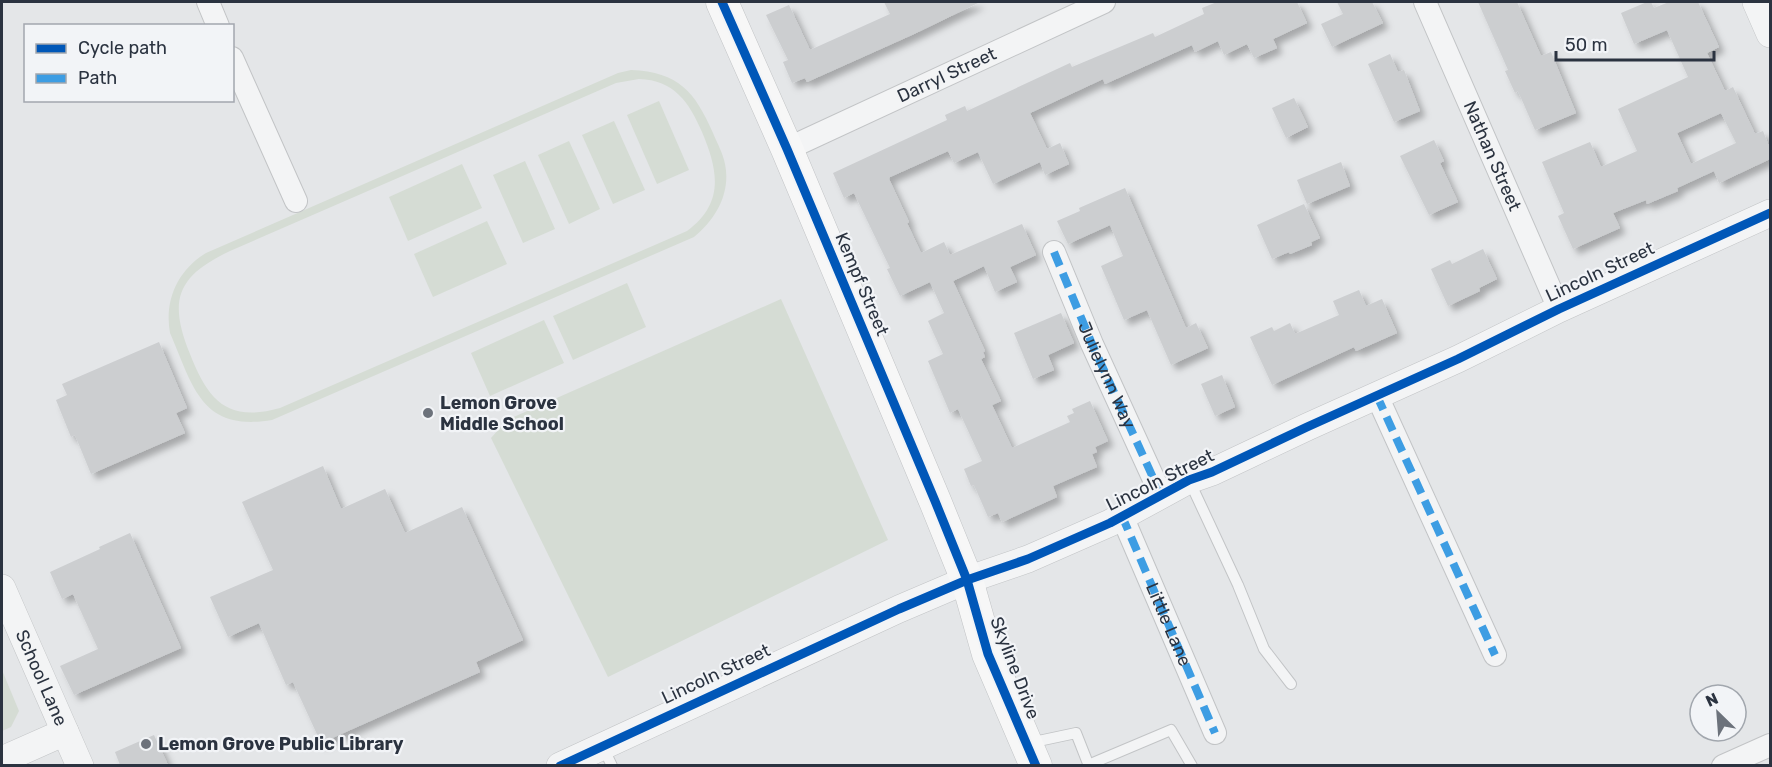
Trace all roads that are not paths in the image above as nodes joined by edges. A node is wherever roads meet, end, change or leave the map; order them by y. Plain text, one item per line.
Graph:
1 (208, 2) edge
2 (722, 2) edge
3 (1104, 2) edge
4 (1425, 2) edge
5 (1756, 2) edge
6 (217, 24) edge
7 (1770, 34) edge
8 (234, 62) edge
9 (787, 149) junction
10 (296, 201) dead end
11 (1770, 213) edge
12 (1054, 252) dead end
13 (1559, 309) junction
14 (1377, 396) junction
15 (1189, 480) junction
16 (1161, 495) junction
17 (1122, 516) junction
18 (967, 580) junction
19 (2, 588) edge
20 (1495, 655) dead end
21 (1291, 684) dead end
22 (65, 732) junction
23 (1215, 733) dead end
24 (1770, 745) edge
25 (1031, 754) edge
26 (607, 755) edge
27 (2, 760) edge
28 (80, 765) edge
29 (560, 765) edge
30 (1088, 765) edge
31 (1192, 765) edge
32 (1723, 765) edge

1 - 6 street
2 - 9 main road, Kempf Street
3 - 9 street, Darryl Street
4 - 13 street, Nathan Street
5 - 7 street
8 - 10 street
9 - 18 main road, Kempf Street
11 - 13 street, Lincoln Street
12 - 16 street, Julielynn Way
13 - 14 street, Lincoln Street
14 - 15 street, Lincoln Street
14 - 20 street
15 - 16 street, Lincoln Street
15 - 21 lane
16 - 17 street, Lincoln Street
17 - 18 street, Lincoln Street
17 - 23 street, Little Lane
18 - 25 main road, Skyline Drive
18 - 26 street, Lincoln Street
19 - 22 street, School Lane
22 - 27 street
22 - 28 street, School Lane
24 - 32 street
25 - 30 lane
26 - 29 street, Lincoln Street
30 - 31 lane

